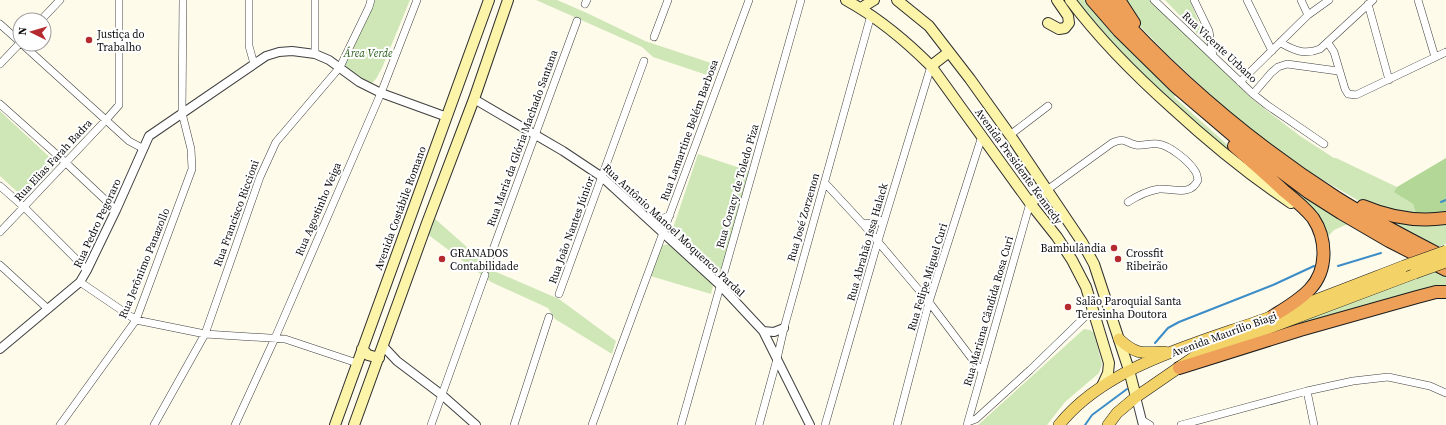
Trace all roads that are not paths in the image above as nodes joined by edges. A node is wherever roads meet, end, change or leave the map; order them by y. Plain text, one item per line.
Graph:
1 (60, 0) edge
2 (119, 0) edge
3 (183, 0) edge
4 (249, 0) edge
5 (315, 0) edge
6 (371, 0) edge
7 (417, 0) edge
8 (489, 0) edge
9 (508, 0) edge
10 (668, 0) edge
11 (749, 0) edge
12 (801, 0) edge
13 (846, 0) edge
14 (874, 0) edge
15 (896, 0) edge
16 (1057, 0) edge
17 (1070, 0) edge
18 (1091, 0) edge
19 (1105, 0) edge
20 (1119, 0) edge
21 (1155, 0) edge
22 (1194, 0) edge
23 (1247, 0) edge
24 (1301, 0) edge
25 (1329, 0) edge
26 (1418, 0) edge
27 (1370, 2) edge
28 (861, 8) junction
29 (49, 12) edge
30 (871, 15) junction
31 (1308, 15) junction
32 (577, 21) dead end
33 (1048, 23) dead end
34 (0, 24) edge
35 (12, 35) edge
36 (654, 37) dead end
37 (1281, 42) junction
38 (1328, 43) junction
39 (1272, 51) junction
40 (12, 52) edge
41 (31, 52) edge
42 (949, 52) junction
43 (1446, 52) edge
44 (314, 54) junction
45 (1213, 56) junction
46 (1435, 57) junction
47 (644, 61) dead end
48 (0, 64) edge
49 (254, 64) junction
50 (931, 66) junction
51 (340, 67) junction
52 (1338, 71) junction
53 (1389, 80) junction
54 (1177, 81) junction
55 (1240, 82) junction
56 (381, 93) junction
57 (1253, 94) junction
58 (474, 99) junction
59 (0, 104) edge
60 (1048, 106) dead end
61 (182, 113) junction
62 (447, 117) junction
63 (106, 120) junction
64 (536, 135) junction
65 (1010, 135) junction
66 (982, 136) junction
67 (1324, 144) dead end
68 (142, 148) junction
69 (65, 162) junction
70 (1304, 176) junction
71 (602, 177) junction
72 (825, 183) junction
73 (0, 186) edge
74 (1047, 190) junction
75 (1128, 202) dead end
76 (1030, 203) junction
77 (24, 207) junction
78 (116, 210) junction
79 (1307, 211) junction
80 (670, 215) junction
81 (410, 216) junction
82 (1446, 218) edge
83 (884, 219) junction
84 (649, 220) junction
85 (427, 223) junction
86 (863, 224) junction
87 (1072, 227) junction
88 (0, 232) edge
89 (663, 233) junction
90 (1057, 237) junction
91 (878, 241) junction
92 (1446, 251) edge
93 (1446, 258) edge
94 (1446, 262) edge
95 (488, 263) dead end
96 (0, 265) edge
97 (87, 270) junction
98 (1446, 270) edge
99 (484, 275) dead end
100 (80, 282) junction
101 (720, 285) junction
102 (1446, 292) edge
103 (558, 294) dead end
104 (929, 302) junction
105 (48, 309) junction
106 (1093, 309) junction
107 (1273, 316) junction
108 (549, 318) dead end
109 (136, 320) junction
110 (784, 328) junction
111 (763, 331) junction
112 (205, 334) junction
113 (275, 338) junction
114 (1119, 339) junction
115 (383, 346) junction
116 (0, 349) edge
117 (362, 349) junction
118 (1173, 352) junction
119 (379, 358) junction
120 (777, 359) junction
121 (397, 361) junction
122 (357, 363) junction
123 (1179, 368) junction
124 (1129, 370) junction
125 (982, 372) junction
126 (1102, 386) junction
127 (1307, 391) junction
128 (1446, 393) edge
129 (442, 395) junction
130 (1136, 397) junction
131 (968, 423) edge
132 (1142, 423) edge
133 (60, 425) edge
134 (154, 425) edge
135 (235, 425) edge
136 (334, 425) edge
137 (354, 425) edge
138 (431, 425) edge
139 (476, 425) edge
140 (514, 425) edge
141 (592, 425) edge
142 (681, 425) edge
143 (758, 425) edge
144 (810, 425) edge
145 (825, 425) edge
146 (897, 425) edge
147 (1059, 425) edge
148 (1108, 425) edge
149 (1150, 425) edge
150 (1181, 425) edge
151 (1314, 425) edge

1 - 29 street
2 - 63 street, Rua Elias Farah Badra
3 - 61 street, Rua Jerônimo Panazollo
4 - 49 street
5 - 44 street
6 - 51 street, Rua Francisco Riccioni
7 - 56 street, Rua Agostinho Veiga
8 - 62 main road, Avenida Costábile Romano
9 - 58 main road
10 - 36 street
11 - 80 street, Rua Lamartine Belém Barbosa
12 - 101 street, Rua Coracy de Toledo Piza
13 - 28 main road, Avenida Presidente Kennedy
14 - 28 main road
15 - 42 main road, Avenida Presidente Kennedy
16 - 33 main road
17 - 79 main road
18 - 54 highway
19 - 54 highway
20 - 54 highway
21 - 45 street, Rua Vicente Urbano
22 - 45 street
23 - 39 street
24 - 31 street
25 - 31 street
26 - 46 street
27 - 38 street
27 - 53 street
28 - 30 main road, Avenida Presidente Kennedy
30 - 50 main road, Avenida Presidente Kennedy
30 - 72 street, Rua José Zorzenon
31 - 37 street
32 - 64 street, Rua Maria da Glória Machado Santana
34 - 35 street
37 - 38 street
37 - 39 street
38 - 52 street
39 - 55 street
40 - 48 street
41 - 63 street
42 - 50 main road
42 - 65 main road, Avenida Presidente Kennedy
43 - 46 street
44 - 49 street
44 - 51 street
45 - 55 street, Rua Vicente Urbano
46 - 53 street
47 - 71 street, Rua João Nantes Júnior
49 - 61 street
50 - 66 main road, Avenida Presidente Kennedy
50 - 83 street, Rua Abrahão Issa Halack
51 - 56 street
51 - 112 street, Rua Francisco Riccioni
52 - 53 street
52 - 57 street, Rua Vicente Urbano
54 - 70 highway
54 - 79 highway
54 - 98 highway
55 - 57 street, Rua Vicente Urbano
56 - 62 street
56 - 113 street, Rua Agostinho Veiga
57 - 67 street, Rua Vicente Urbano
58 - 64 street, Rua Antônio Manoel Moquenco Pardal
58 - 85 main road
59 - 69 street
60 - 65 street
61 - 68 street, Rua Pedro Pegoraro
61 - 109 street, Rua Jerônimo Panazollo
62 - 81 main road, Avenida Costábile Romano
63 - 68 street
63 - 69 street, Rua Elias Farah Badra
64 - 71 street, Rua Antônio Manoel Moquenco Pardal
64 - 95 street, Rua Maria da Glória Machado Santana
65 - 74 main road, Avenida Presidente Kennedy
66 - 76 main road, Avenida Presidente Kennedy
66 - 104 street, Rua Felipe Miguel Curi
68 - 78 street, Rua Pedro Pegoraro
69 - 77 street, Rua Elias Farah Badra
69 - 78 street
70 - 82 highway
70 - 93 highway
71 - 84 street, Rua Antônio Manoel Moquenco Pardal
71 - 103 street, Rua João Nantes Júnior
72 - 86 street
72 - 110 street, Rua José Zorzenon
73 - 77 street
74 - 75 street
74 - 76 main road
74 - 87 main road, Avenida Presidente Kennedy
76 - 90 main road, Avenida Presidente Kennedy
76 - 125 street, Rua Mariana Cândida Rosa Curi
77 - 88 street, Rua Elias Farah Badra
77 - 97 street
78 - 97 street, Rua Pedro Pegoraro
79 - 107 highway
80 - 84 street
80 - 89 street, Rua Lamartine Belém Barbosa
81 - 85 main road
81 - 117 main road, Avenida Costábile Romano
83 - 86 street
83 - 91 street, Rua Abrahão Issa Halack
84 - 89 street, Rua Antônio Manoel Moquenco Pardal
85 - 115 main road
86 - 91 street
87 - 90 main road
87 - 114 main road, Avenida Presidente Kennedy
89 - 101 street, Rua Antônio Manoel Moquenco Pardal
89 - 141 street, Rua Lamartine Belém Barbosa
90 - 106 main road, Avenida Presidente Kennedy
91 - 104 street
91 - 145 street, Rua Abrahão Issa Halack
92 - 107 main road, Avenida Maurílio Biagi, bridge
94 - 123 main road, Avenida Maurílio Biagi, bridge
96 - 105 street
97 - 100 street, Rua Pedro Pegoraro
99 - 129 street
100 - 105 street, Rua Pedro Pegoraro
100 - 109 street
101 - 111 street, Rua Antônio Manoel Moquenco Pardal
101 - 142 street, Rua Coracy de Toledo Piza
102 - 123 highway
104 - 125 street
104 - 146 street, Rua Felipe Miguel Curi
105 - 116 street, Rua Pedro Pegoraro
106 - 126 main road, Avenida Presidente Kennedy
106 - 131 street
107 - 118 main road, Avenida Maurílio Biagi
108 - 140 street
109 - 112 street
109 - 133 street, Rua Jerônimo Panazollo
110 - 111 street
110 - 120 street, Rua José Zorzenon
111 - 120 street, Rua Antônio Manoel Moquenco Pardal
112 - 113 street
112 - 134 street, Rua Francisco Riccioni
113 - 122 street
113 - 135 street, Rua Agostinho Veiga
114 - 118 main road
114 - 124 main road, Avenida Presidente Kennedy
115 - 119 main road
115 - 121 street
117 - 119 main road
117 - 122 main road, Avenida Costábile Romano
118 - 124 main road, Avenida Maurílio Biagi
119 - 121 street
119 - 137 main road
120 - 143 street, Rua José Zorzenon
120 - 144 street, Rua Antônio Manoel Moquenco Pardal
121 - 129 street
122 - 136 main road, Avenida Costábile Romano
123 - 130 main road, Avenida Maurílio Biagi
124 - 126 main road, Avenida Maurílio Biagi
124 - 130 main road, Avenida Presidente Kennedy
125 - 131 street, Rua Mariana Cândida Rosa Curi
126 - 147 main road, Avenida Maurílio Biagi
127 - 128 street
127 - 150 street
127 - 151 street
129 - 138 street
129 - 139 street
130 - 132 street
130 - 148 main road, Avenida Maurílio Biagi
132 - 149 street

